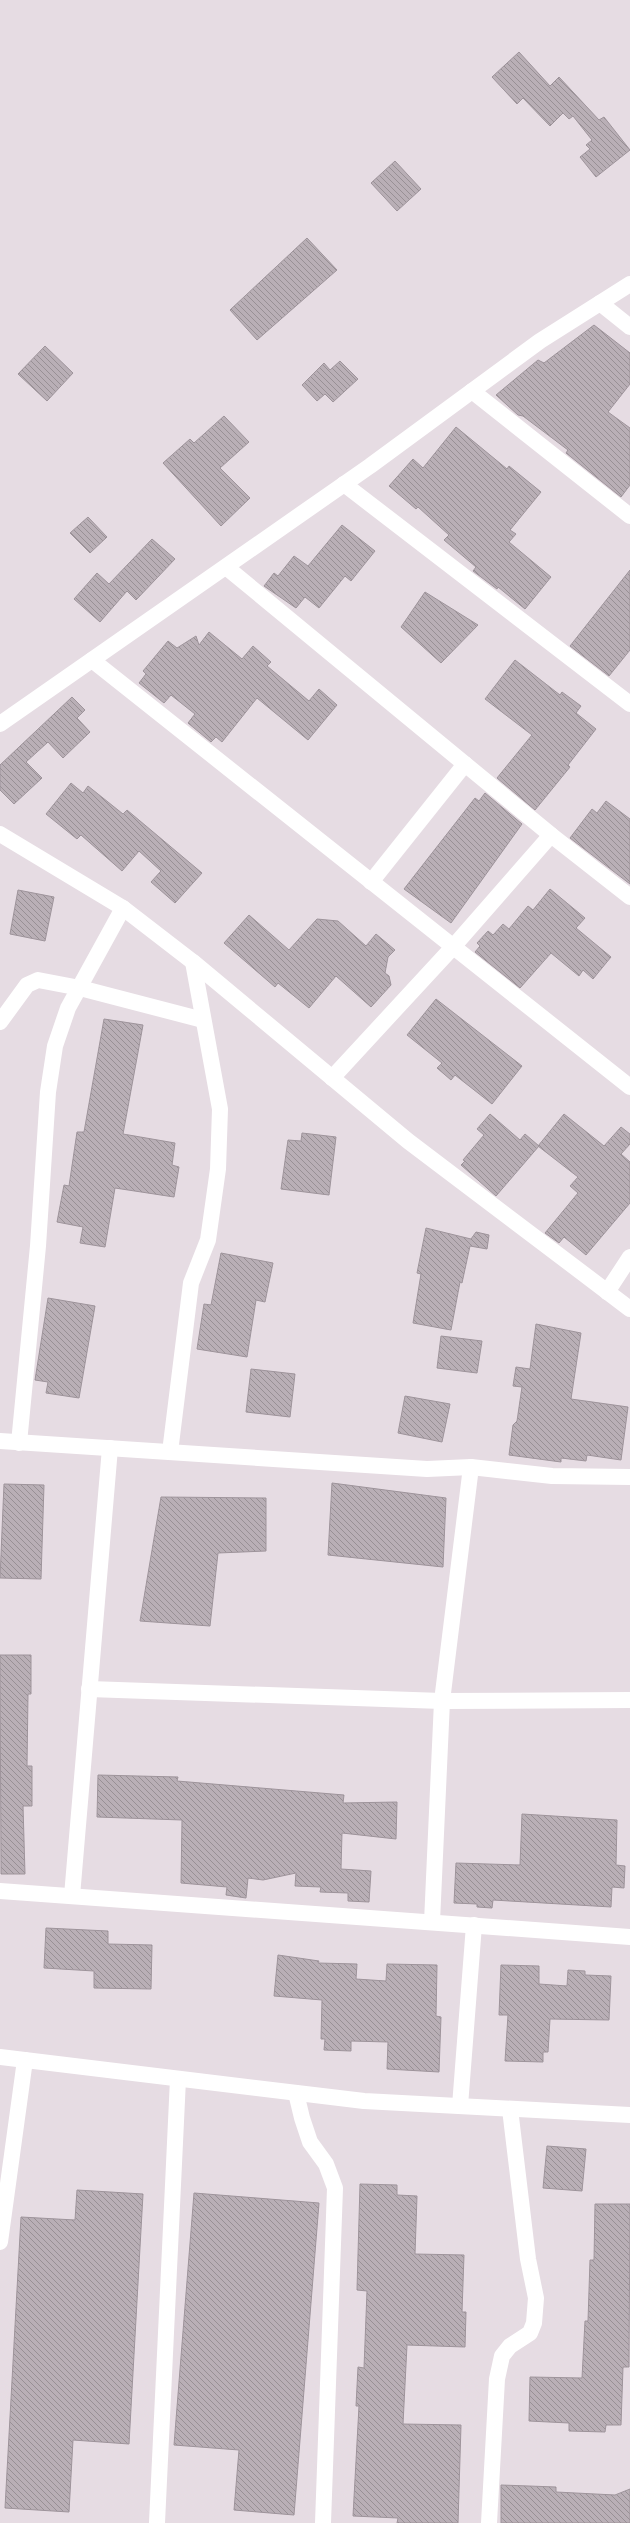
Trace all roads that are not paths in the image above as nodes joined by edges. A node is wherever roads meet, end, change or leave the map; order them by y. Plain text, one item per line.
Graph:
1 (630, 284) edge
2 (600, 303) junction
3 (630, 327) edge
4 (472, 391) junction
5 (344, 484) junction
6 (630, 516) edge
7 (226, 567) junction
8 (92, 660) junction
9 (630, 704) edge
10 (0, 724) edge
11 (465, 764) junction
12 (0, 834) edge
13 (551, 835) junction
14 (371, 882) junction
15 (630, 897) edge
16 (123, 908) junction
17 (453, 947) junction
18 (193, 962) junction
19 (80, 988) junction
20 (203, 1020) junction
21 (0, 1022) edge
22 (332, 1078) junction
23 (630, 1088) edge
24 (630, 1257) edge
25 (607, 1292) junction
26 (630, 1309) edge
27 (0, 1441) edge
28 (19, 1442) junction
29 (110, 1448) junction
30 (170, 1452) junction
31 (471, 1467) junction
32 (630, 1477) edge
33 (90, 1689) junction
34 (630, 1700) edge
35 (442, 1701) junction
36 (0, 1891) edge
37 (72, 1896) junction
38 (432, 1922) junction
39 (474, 1925) junction
40 (630, 1937) edge
41 (0, 2057) edge
42 (25, 2060) junction
43 (178, 2079) junction
44 (296, 2093) junction
45 (460, 2106) junction
46 (510, 2109) junction
47 (630, 2115) edge
48 (1, 2220) edge
49 (0, 2242) edge
50 (157, 2523) edge
51 (323, 2523) edge
52 (489, 2523) edge

1 - 2 street
2 - 3 street
2 - 4 street
4 - 5 street
4 - 6 street
5 - 7 street
5 - 9 street
7 - 8 street
7 - 11 street
8 - 10 street
8 - 14 street
11 - 13 street
11 - 14 street
12 - 16 street
13 - 15 street
13 - 17 street
14 - 17 street
16 - 18 street
16 - 19 street
17 - 22 street
17 - 23 street
18 - 20 street
18 - 22 street
19 - 20 street
19 - 21 street
19 - 28 street
20 - 30 street
22 - 25 street
24 - 25 street
25 - 26 street
27 - 28 street
28 - 29 street
29 - 30 street
29 - 33 street
30 - 31 street
31 - 32 street
31 - 35 street
33 - 35 street
33 - 37 street
34 - 35 street
35 - 38 street
36 - 37 street
37 - 38 street
38 - 39 street
39 - 40 street
39 - 45 street
41 - 42 street
42 - 43 street
42 - 48 street
43 - 44 street
43 - 50 street
44 - 45 street
44 - 51 street
45 - 46 street
46 - 47 street
46 - 52 street
48 - 49 street

